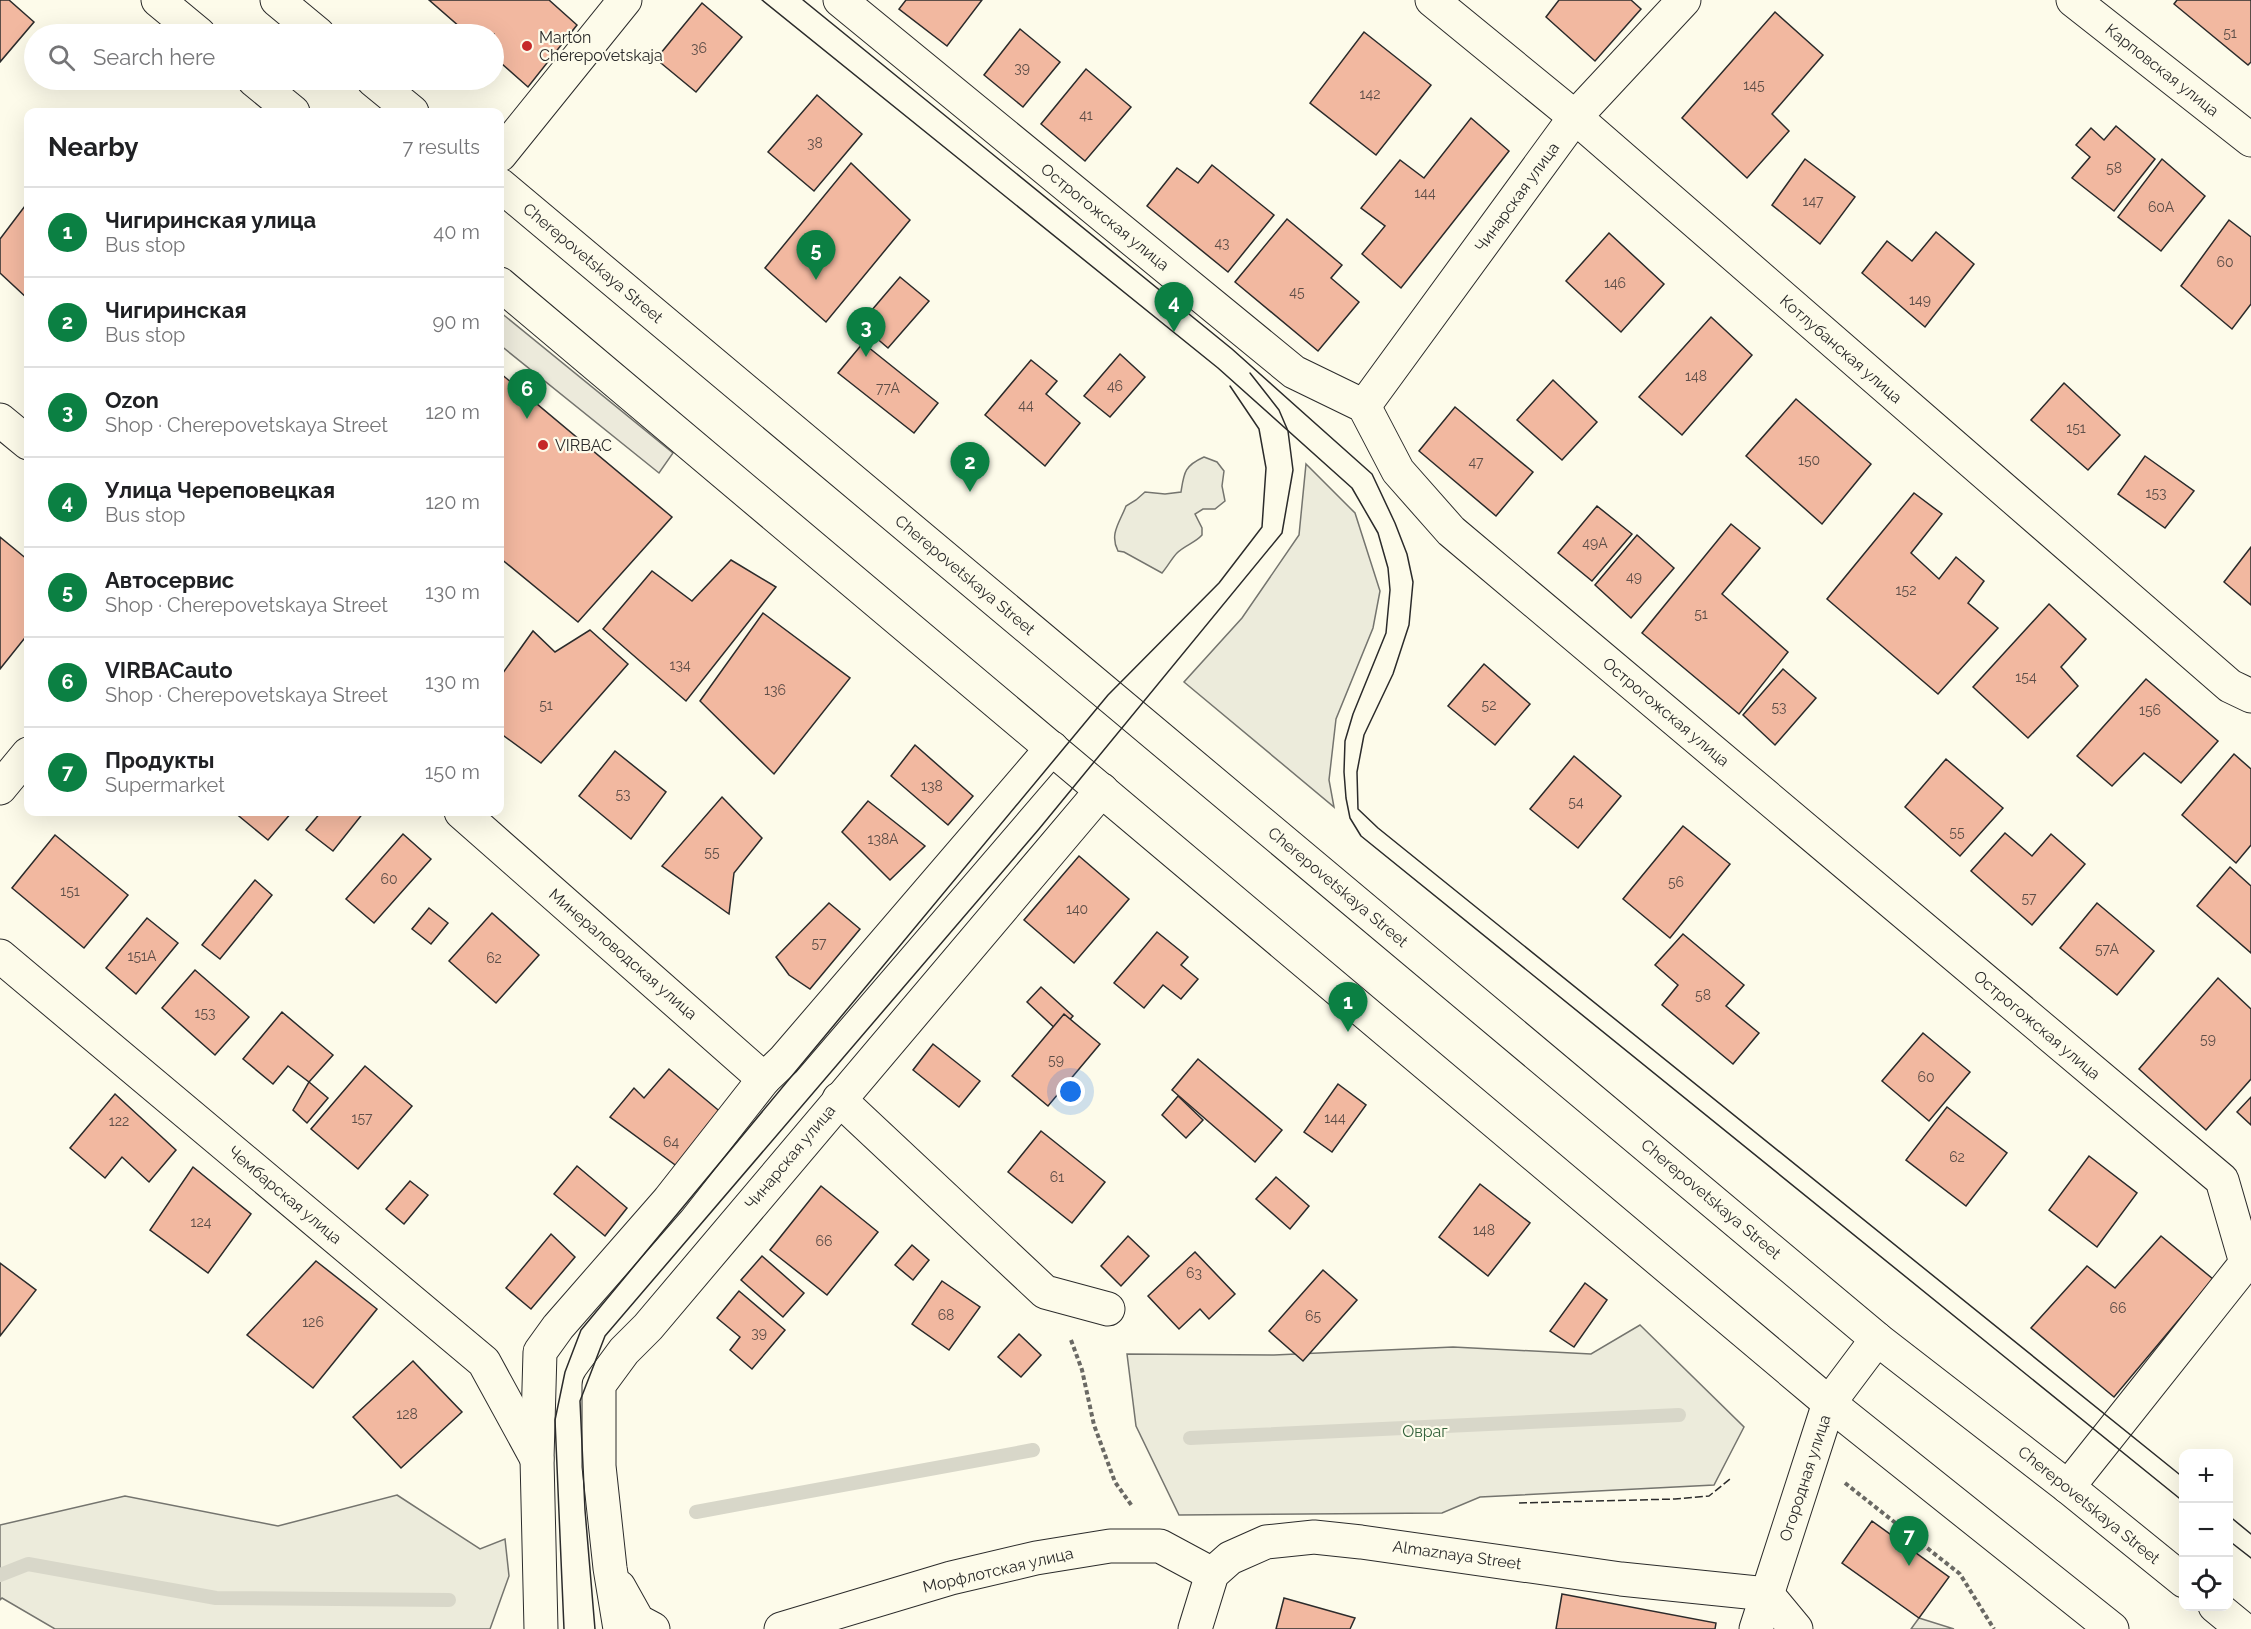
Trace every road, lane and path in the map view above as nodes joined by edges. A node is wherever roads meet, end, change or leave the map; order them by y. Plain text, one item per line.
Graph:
1 (158, 0) edge
2 (277, 0) edge
3 (625, 0) edge
4 (840, 0) edge
5 (1432, 0) edge
6 (1684, 0) edge
7 (2073, 0) edge
8 (187, 24) edge
9 (306, 24) edge
10 (266, 90) edge
11 (385, 90) edge
12 (288, 108) edge
13 (407, 108) edge
14 (1575, 117) junction
15 (2251, 140) edge
16 (504, 150) edge
17 (504, 188) edge
18 (504, 287) edge
19 (1364, 406) junction
20 (0, 420) edge
21 (24, 440) edge
22 (2251, 696) edge
23 (1052, 748) junction
24 (24, 759) edge
25 (0, 788) edge
26 (1102, 790) junction
27 (466, 816) edge
28 (0, 956) edge
29 (774, 1070) junction
30 (839, 1099) junction
31 (1045, 1292) junction
32 (1108, 1309) dead end
33 (1877, 1339) junction
34 (1829, 1402) junction
35 (1811, 1456) junction
36 (537, 1459) junction
37 (2068, 1487) junction
38 (1160, 1546) junction
39 (611, 1571) junction
40 (1212, 1574) junction
41 (2179, 1577) edge
42 (1767, 1594) junction
43 (2221, 1611) edge
44 (541, 1629) edge
45 (620, 1629) edge
46 (653, 1629) edge
47 (782, 1629) edge
48 (1195, 1629) edge
49 (1756, 1629) edge
50 (1796, 1629) edge
51 (1994, 1629) edge
52 (2112, 1629) edge
53 (2243, 1629) edge

1 - 8 main road
2 - 9 main road
3 - 16 main road
4 - 19 main road, Острогожская улица
5 - 14 main road, Котлубанская улица
6 - 14 main road, Чинарская улица
7 - 15 main road, Карповская улица
10 - 12 main road
11 - 13 main road
14 - 19 main road, Чинарская улица
14 - 22 main road, Котлубанская улица
17 - 33 main road, Cherepovetskaya Street
18 - 23 main road
19 - 37 main road, Острогожская улица
20 - 21 main road
23 - 26 main road
23 - 29 main road
24 - 25 main road
26 - 30 main road, Чинарская улица
26 - 34 main road
27 - 29 main road, Минераловодская улица
28 - 36 main road, Чембарская улица
29 - 36 main road
30 - 31 main road
30 - 39 main road, Чинарская улица
31 - 32 main road
31 - 38 path
33 - 34 main road, Огородная улица
33 - 37 main road, Cherepovetskaya Street
34 - 35 main road, Огородная улица
34 - 52 main road
35 - 42 main road, Огородная улица
35 - 51 path
36 - 44 main road
37 - 41 main road, Cherepovetskaya Street
38 - 40 main road, Морфлотская улица
38 - 47 main road, Морфлотская улица
39 - 45 main road, Чинарская улица
39 - 46 main road
40 - 42 main road, Almaznaya Street
40 - 48 main road
42 - 49 main road, Огородная улица
42 - 50 main road
43 - 53 main road

